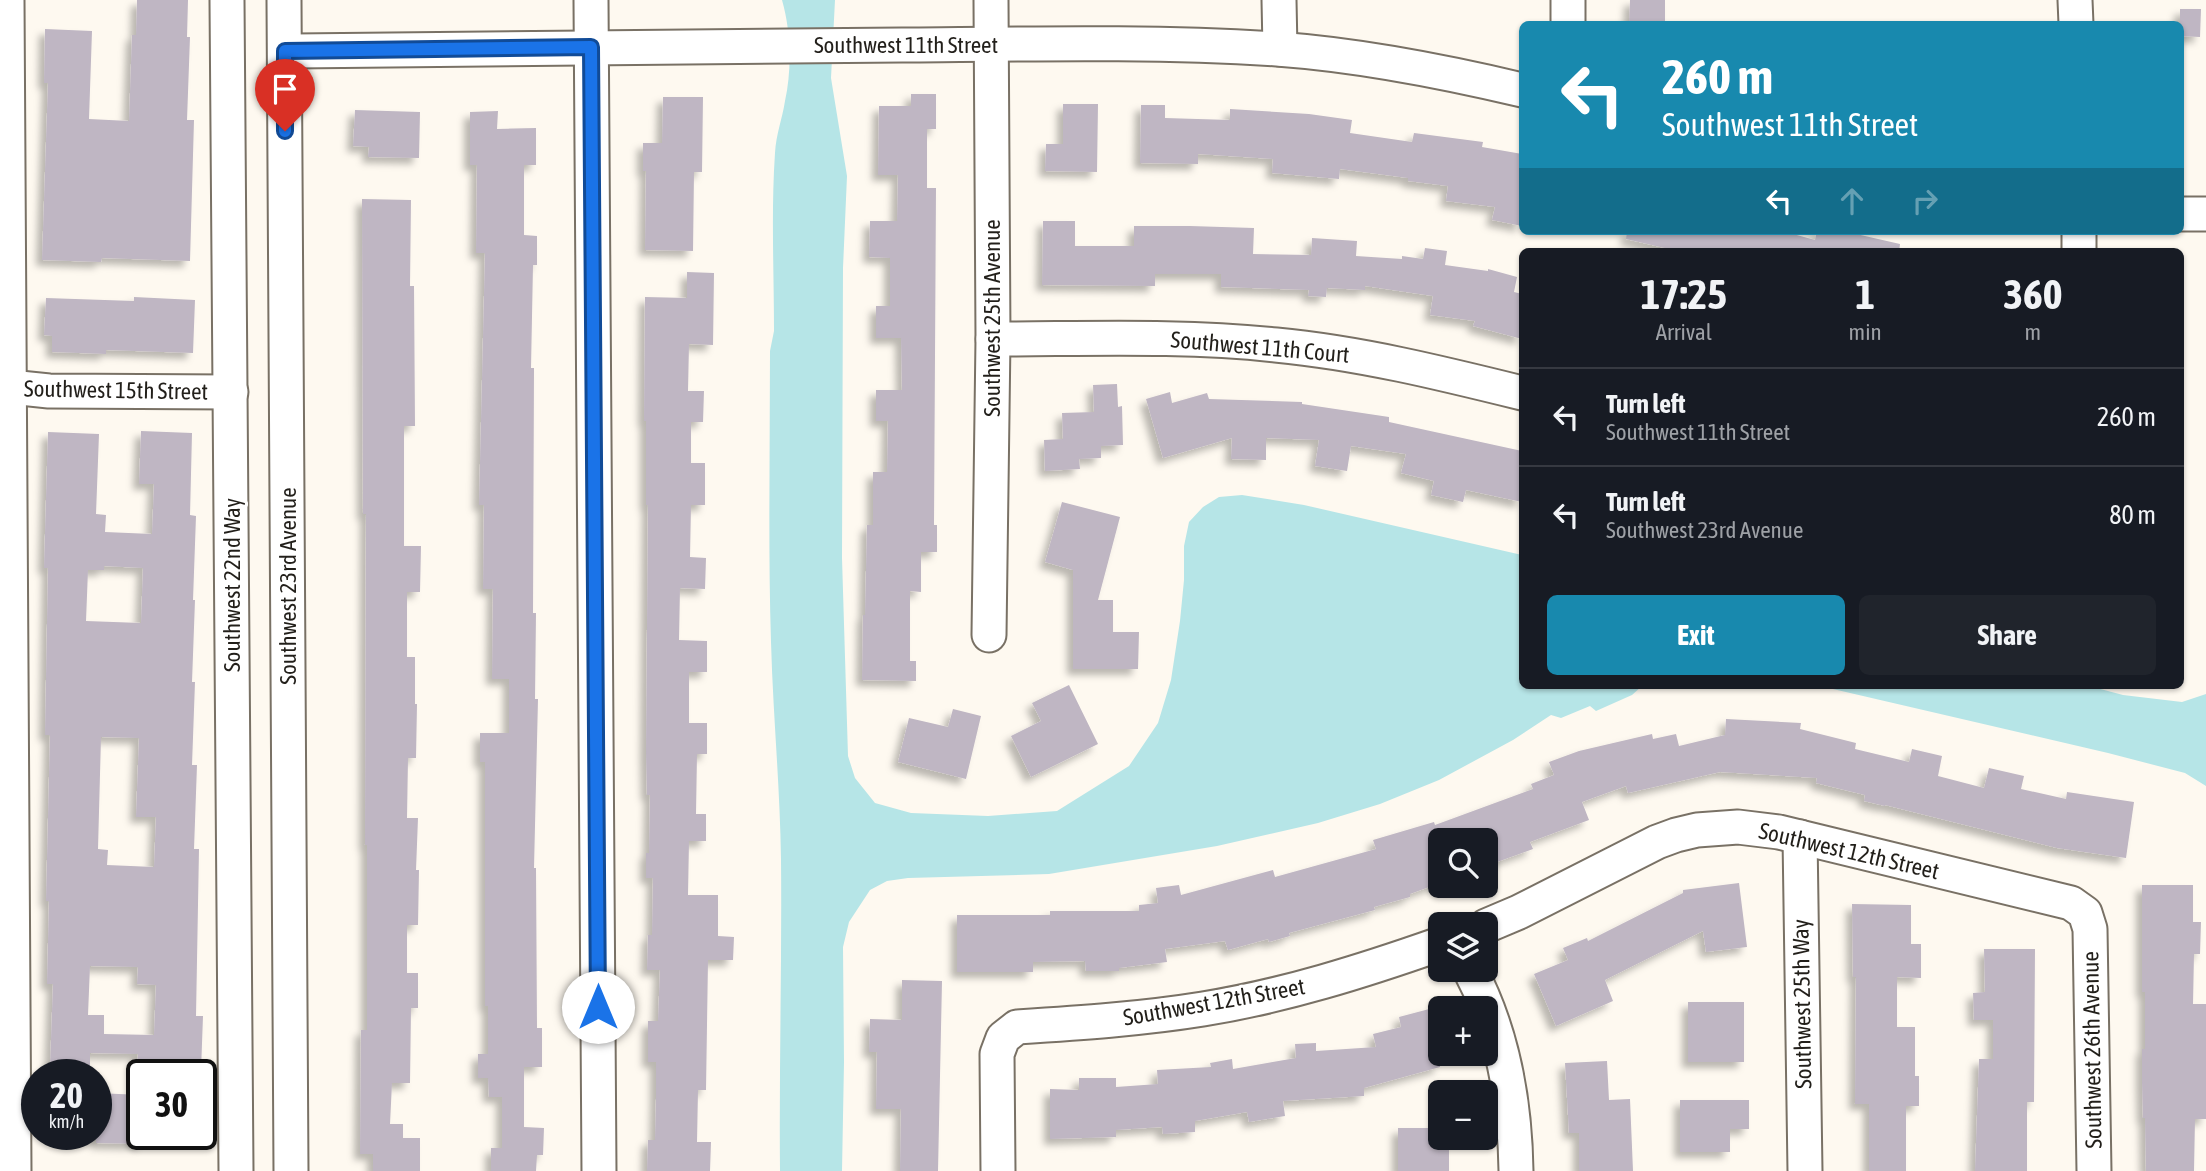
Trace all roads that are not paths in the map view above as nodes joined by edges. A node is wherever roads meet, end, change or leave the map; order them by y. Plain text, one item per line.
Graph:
1 (7, 0) edge
2 (227, 0) edge
3 (284, 0) edge
4 (591, 0) edge
5 (991, 0) edge
6 (1279, 0) edge
7 (1568, 0) edge
8 (2075, 0) edge
9 (1568, 21) edge
10 (2076, 21) edge
11 (991, 44) junction
12 (591, 47) junction
13 (1280, 50) junction
14 (285, 51) junction
15 (1519, 89) edge
16 (2184, 214) edge
17 (2206, 214) edge
18 (993, 339) junction
19 (5, 387) edge
20 (231, 392) junction
21 (1519, 392) edge
22 (6, 591) edge
23 (989, 635) dead end
24 (6, 792) edge
25 (1800, 837) junction
26 (1498, 921) edge
27 (2090, 929) joint
28 (1428, 948) edge
29 (1475, 982) edge
30 (6, 997) edge
31 (14, 1171) edge
32 (236, 1171) edge
33 (292, 1171) edge
34 (599, 1171) edge
35 (998, 1171) edge
36 (1516, 1171) edge
37 (1805, 1171) edge
38 (2094, 1171) edge

1 - 19 street
2 - 20 street, Southwest 22nd Way
3 - 14 street, Southwest 23rd Avenue
4 - 12 street
5 - 11 street, Southwest 25th Avenue
6 - 13 street
7 - 9 street
8 - 10 street
11 - 12 street, Southwest 11th Street
11 - 13 street, Southwest 11th Street
11 - 18 street, Southwest 25th Avenue
12 - 14 street, Southwest 11th Street
12 - 34 street
13 - 15 street, Southwest 11th Street
14 - 33 street, Southwest 23rd Avenue
16 - 17 street
18 - 21 street, Southwest 11th Court
18 - 23 street, Southwest 25th Avenue
19 - 20 street, Southwest 15th Street
19 - 22 street
20 - 32 street, Southwest 22nd Way
22 - 24 street
24 - 30 street
25 - 26 street, Southwest 12th Street
25 - 27 street, Southwest 12th Street
25 - 37 street, Southwest 25th Way
27 - 38 street, Southwest 26th Avenue
28 - 35 street, Southwest 12th Street
29 - 36 street
30 - 31 street

